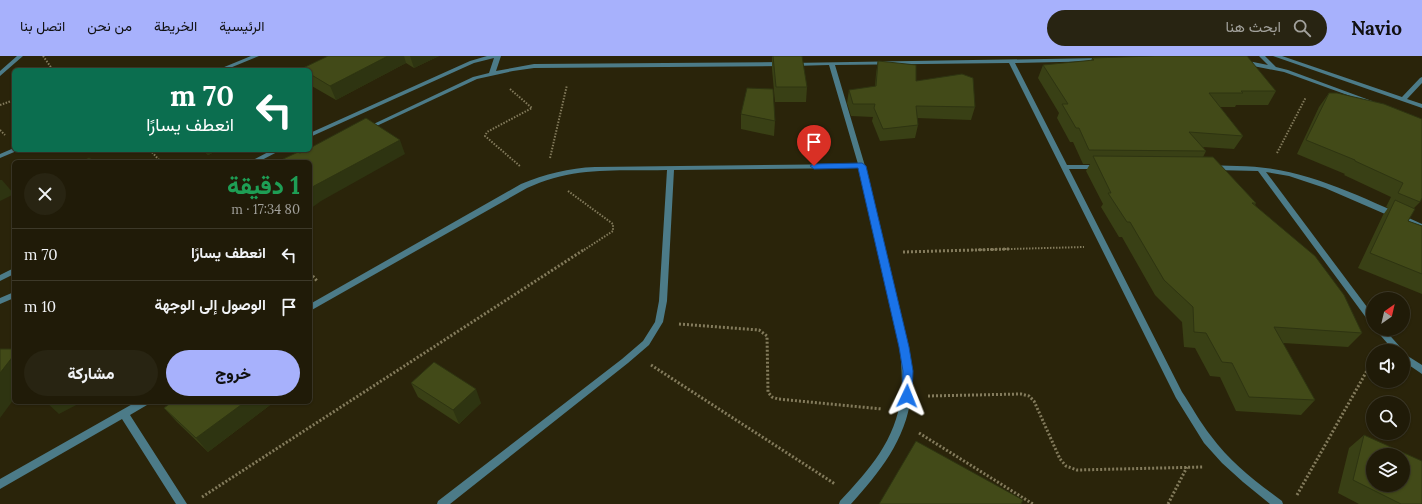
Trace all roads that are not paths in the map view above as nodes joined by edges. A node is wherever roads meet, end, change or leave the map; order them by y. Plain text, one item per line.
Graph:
1 (256, 56) edge
2 (494, 56) edge
3 (498, 56) edge
4 (1262, 56) edge
5 (1276, 56) edge
6 (21, 57) edge
7 (1106, 60) edge
8 (1011, 61) junction
9 (1238, 61) edge
10 (831, 63) junction
11 (225, 68) edge
12 (1273, 68) junction
13 (492, 73) junction
14 (0, 74) edge
15 (1422, 79) edge
16 (1404, 99) junction
17 (1422, 106) edge
18 (1386, 107) edge
19 (362, 131) edge
20 (312, 135) edge
21 (12, 152) edge
22 (274, 152) edge
23 (0, 156) edge
24 (256, 160) edge
25 (862, 166) junction
26 (1064, 167) junction
27 (1103, 167) edge
28 (671, 168) junction
29 (1205, 168) edge
30 (1264, 169) junction
31 (1422, 226) edge
32 (12, 272) edge
33 (0, 278) edge
34 (12, 296) edge
35 (0, 301) edge
36 (312, 307) edge
37 (1366, 311) edge
38 (1385, 336) edge
39 (1393, 344) edge
40 (1410, 361) edge
41 (1422, 370) edge
42 (141, 404) edge
43 (124, 414) junction
44 (0, 484) edge
45 (182, 504) edge
46 (442, 504) edge
47 (844, 504) edge
48 (1278, 504) edge

1 - 11 street
2 - 20 street
3 - 13 street
4 - 12 street
5 - 16 street
6 - 14 street
7 - 8 street
8 - 10 street
8 - 26 street
9 - 12 street
10 - 13 street
10 - 25 street
12 - 18 street
13 - 19 street
15 - 16 street
16 - 17 street
21 - 23 street
22 - 24 street
25 - 28 street
25 - 47 street
26 - 27 street
26 - 48 street
28 - 36 street
28 - 46 street
29 - 30 street
30 - 31 street
30 - 37 street
32 - 33 street
34 - 35 street
38 - 39 street
40 - 41 street
42 - 43 street
43 - 44 street
43 - 45 street

